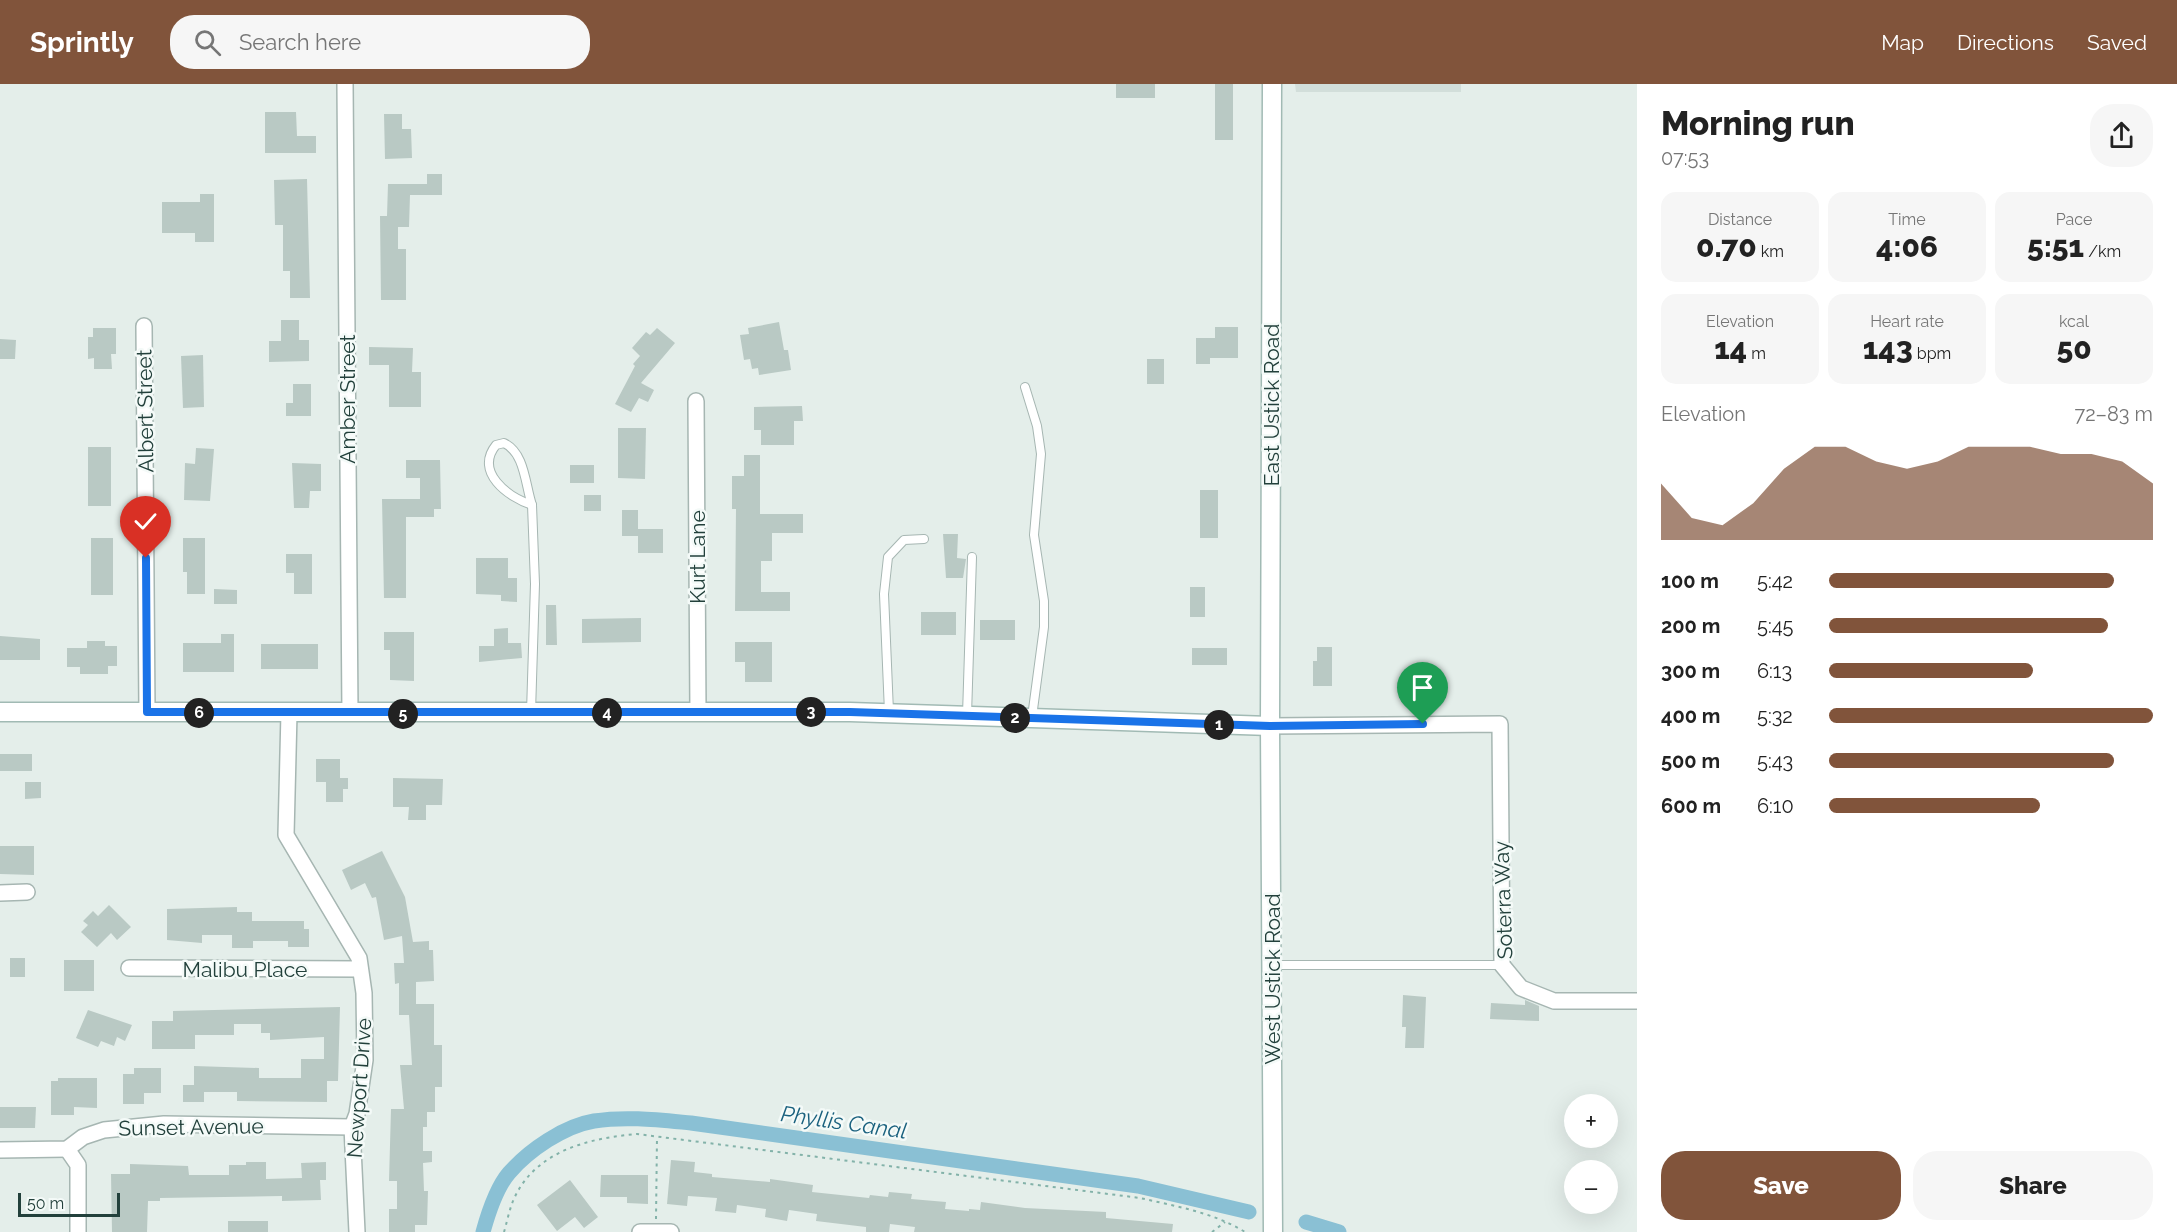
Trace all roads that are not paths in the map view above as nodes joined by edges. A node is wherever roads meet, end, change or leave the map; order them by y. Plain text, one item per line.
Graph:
1 (345, 84) edge
2 (1272, 84) edge
3 (144, 326) dead end
4 (1025, 387) dead end
5 (696, 401) dead end
6 (532, 504) junction
7 (924, 539) dead end
8 (972, 556) dead end
9 (0, 712) edge
10 (147, 712) junction
11 (289, 713) junction
12 (350, 713) junction
13 (698, 713) junction
14 (531, 714) junction
15 (889, 714) junction
16 (967, 717) junction
17 (1032, 719) junction
18 (1270, 726) junction
19 (0, 892) edge
20 (27, 892) dead end
21 (1272, 965) junction
22 (1502, 965) junction
23 (129, 968) dead end
24 (360, 969) junction
25 (1637, 1001) edge
26 (352, 1127) junction
27 (67, 1149) junction
28 (0, 1150) edge
29 (78, 1232) edge
30 (357, 1232) edge
31 (640, 1232) edge
32 (664, 1232) edge
33 (1273, 1232) edge

1 - 12 street, Amber Street
2 - 18 street, East Ustick Road
3 - 10 street, Albert Street
4 - 17 lane
5 - 13 street, Kurt Lane
6 - 6 lane
6 - 14 lane
7 - 15 lane
8 - 16 lane
9 - 10 street
10 - 11 street
11 - 12 street
11 - 24 street, Newport Drive
12 - 14 street
13 - 14 street
13 - 15 street
15 - 16 street
16 - 17 street
17 - 18 street
18 - 21 street, West Ustick Road
18 - 22 street, Soterra Way
19 - 20 street
21 - 22 lane
21 - 33 street, West Ustick Road
22 - 25 street, Soterra Way
23 - 24 street, Malibu Place
24 - 26 street, Newport Drive
26 - 27 street, Sunset Avenue
26 - 30 street, Newport Drive
27 - 28 street
27 - 29 street
31 - 32 street

